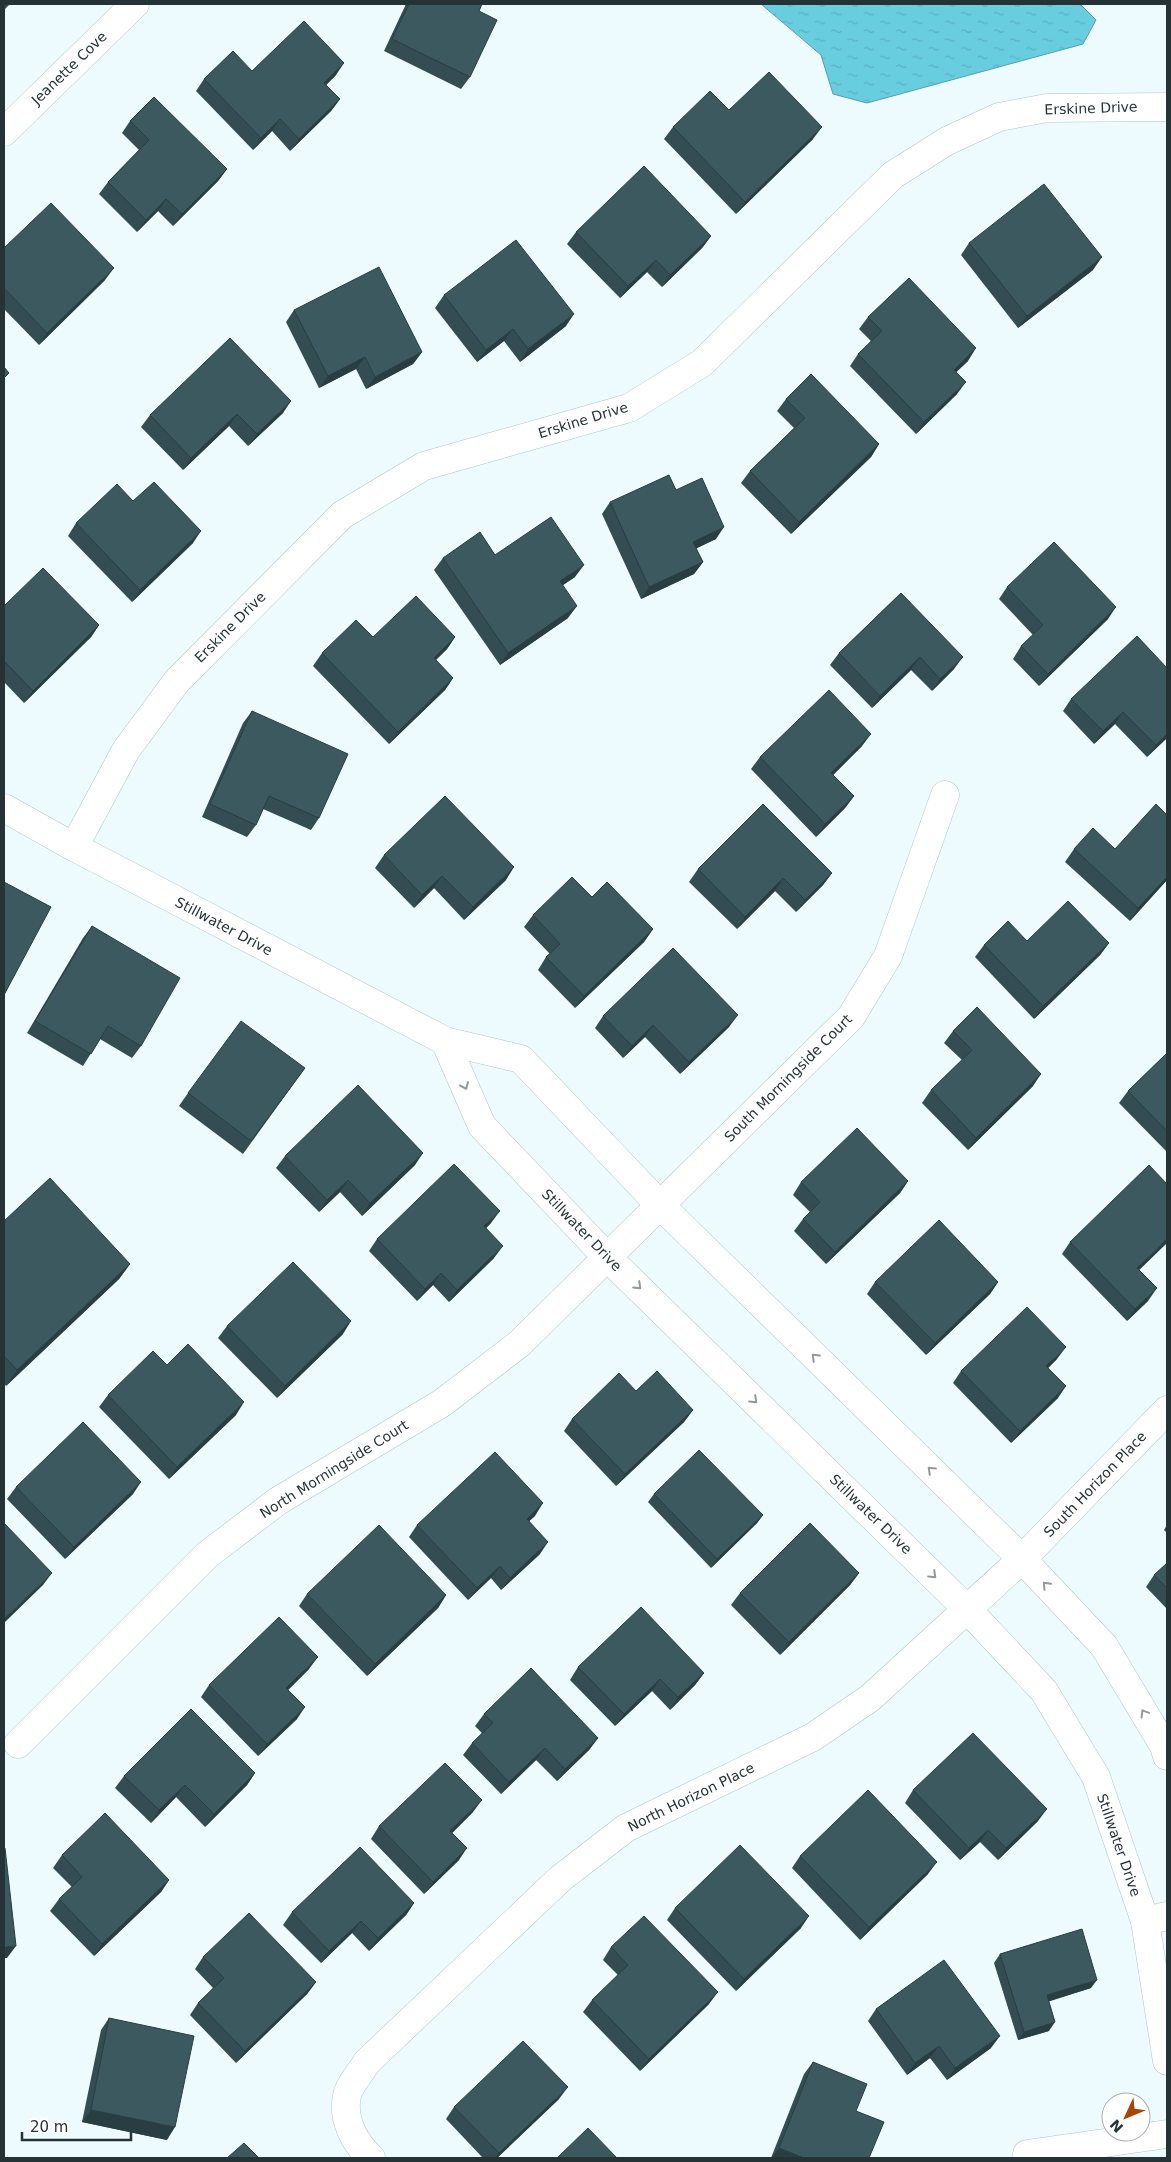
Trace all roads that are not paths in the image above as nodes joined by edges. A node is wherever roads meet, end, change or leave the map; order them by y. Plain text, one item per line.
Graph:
1 (135, 4) edge
2 (1167, 106) edge
3 (4, 132) edge
4 (945, 795) dead end
5 (4, 808) edge
6 (74, 847) junction
7 (445, 1041) junction
8 (660, 1205) junction
9 (607, 1257) junction
10 (1167, 1410) edge
11 (1022, 1559) junction
12 (968, 1609) junction
13 (18, 1744) dead end
14 (1167, 1756) edge
15 (1156, 1919) edge
16 (1167, 2061) edge
17 (1167, 2134) edge
18 (1027, 2154) dead end
19 (371, 2158) edge

1 - 3 street, Jeanette Cove
2 - 6 street, Erskine Drive
4 - 8 street, South Morningside Court
5 - 6 street, Stillwater Drive
6 - 7 street, Stillwater Drive
7 - 8 street, Stillwater Drive
7 -> 9 street, Stillwater Drive
8 - 9 street, North Morningside Court
11 -> 8 street, Stillwater Drive
9 -> 12 street, Stillwater Drive
9 - 13 street, North Morningside Court
10 - 11 street, South Horizon Place
11 - 12 street, North Horizon Place
14 -> 11 street, Stillwater Drive
12 - 15 street, Stillwater Drive
12 - 19 street, North Horizon Place
15 - 16 street, Stillwater Drive
17 - 18 street

